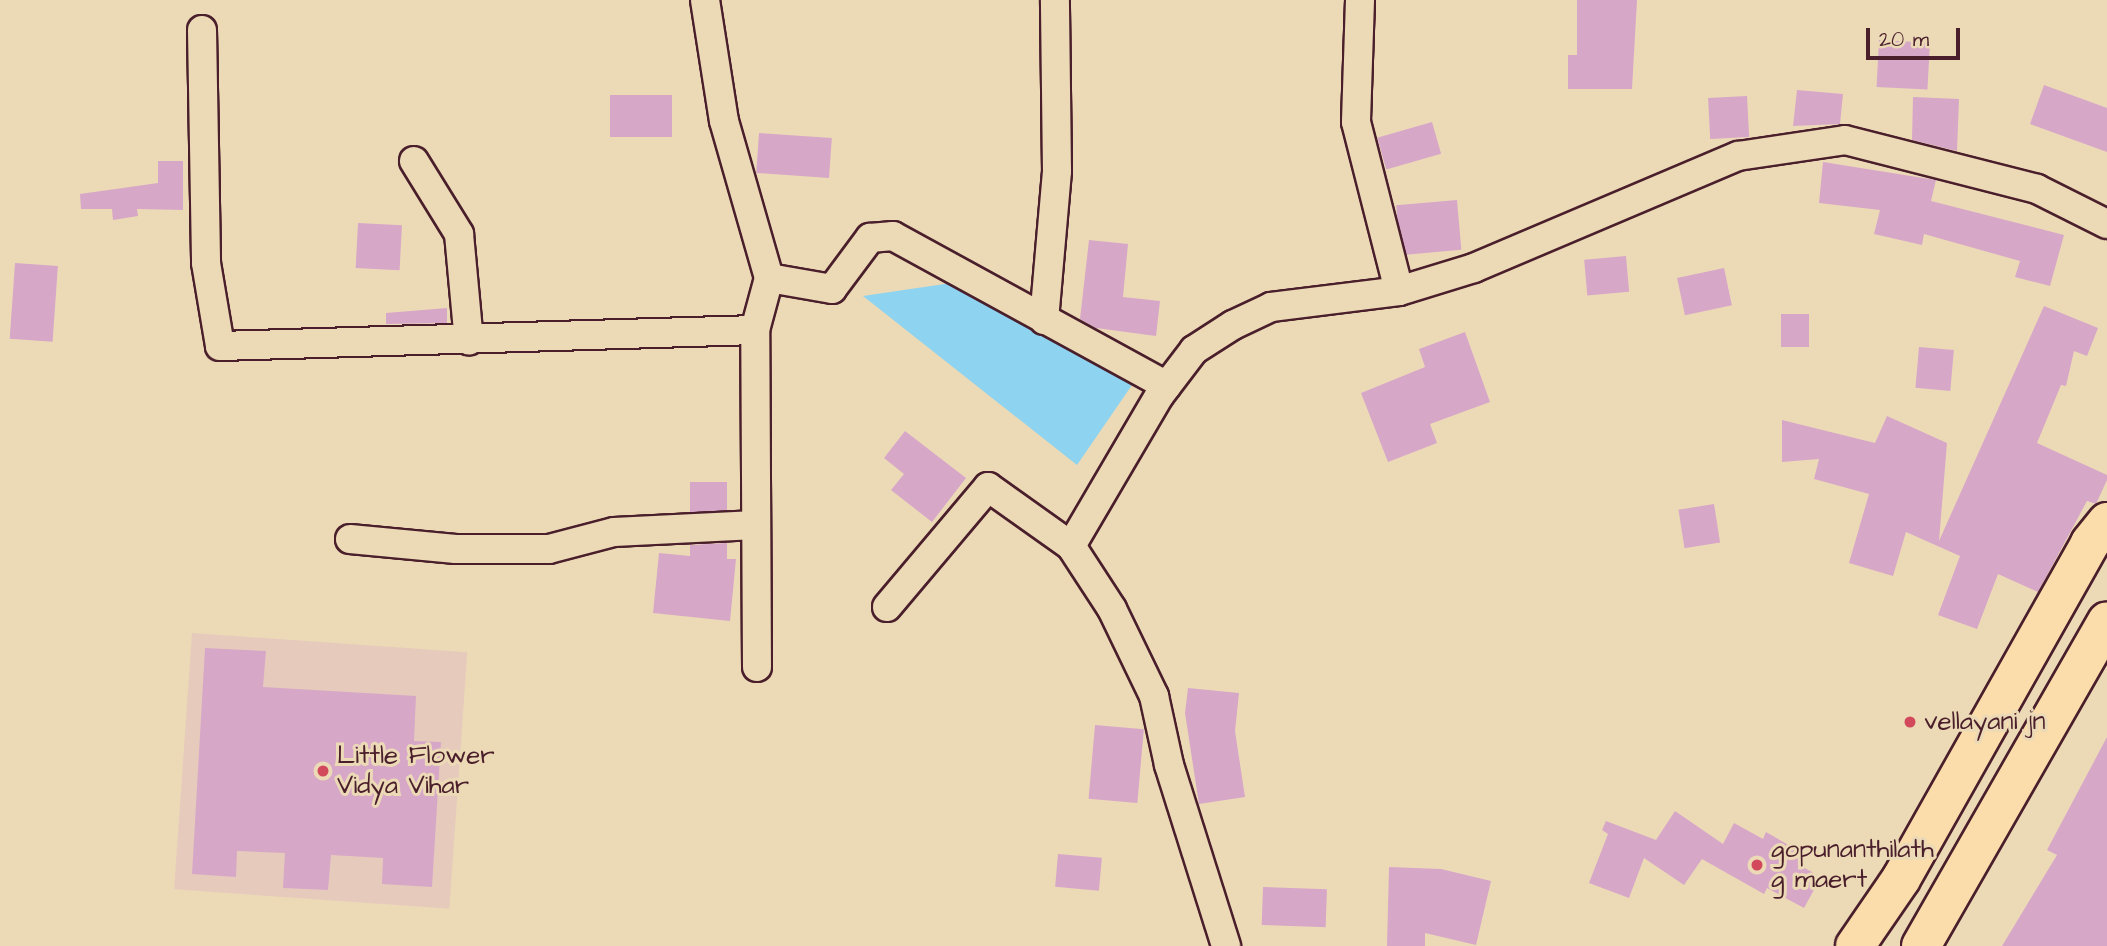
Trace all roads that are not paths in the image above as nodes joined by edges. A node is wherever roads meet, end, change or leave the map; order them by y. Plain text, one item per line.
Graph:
1 (705, 0) edge
2 (1055, 0) edge
3 (1360, 0) edge
4 (202, 30) dead end
5 (414, 161) dead end
6 (2107, 224) edge
7 (769, 278) junction
8 (1399, 291) junction
9 (1044, 320) junction
10 (755, 330) junction
11 (469, 341) junction
12 (1167, 386) junction
13 (2107, 522) edge
14 (756, 525) junction
15 (350, 539) dead end
16 (1071, 546) junction
17 (887, 607) dead end
18 (2107, 621) edge
19 (757, 667) dead end
20 (1226, 946) edge
21 (1855, 946) edge
22 (1922, 946) edge

1 - 7 street
2 - 9 street
3 - 8 street
4 - 11 street
5 - 11 street
6 - 8 street
7 - 9 street
7 - 10 street
8 - 12 street
9 - 12 street
10 - 11 street
10 - 14 street
12 - 16 street
13 - 21 main road
14 - 15 street
14 - 19 street
16 - 17 street
16 - 20 street
18 - 22 main road

